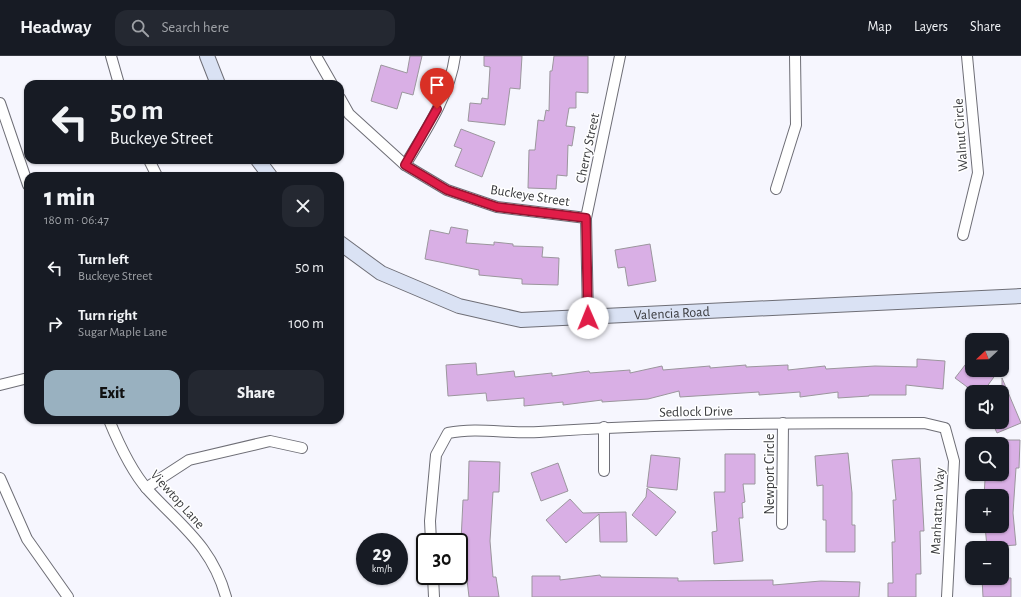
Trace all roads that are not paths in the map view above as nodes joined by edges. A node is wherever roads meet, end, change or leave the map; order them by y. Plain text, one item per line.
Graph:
1 (111, 56) edge
2 (207, 56) edge
3 (316, 56) edge
4 (454, 56) edge
5 (620, 56) edge
6 (795, 56) edge
7 (967, 56) edge
8 (118, 80) edge
9 (216, 80) edge
10 (330, 80) edge
11 (0, 103) edge
12 (344, 105) edge
13 (405, 165) junction
14 (24, 173) edge
15 (776, 189) dead end
16 (586, 218) junction
17 (963, 235) dead end
18 (344, 246) edge
19 (1021, 296) edge
20 (588, 318) junction
21 (24, 379) edge
22 (0, 385) edge
23 (783, 423) junction
24 (111, 424) edge
25 (604, 428) junction
26 (945, 428) joint
27 (302, 448) dead end
28 (604, 471) dead end
29 (0, 478) edge
30 (146, 488) junction
31 (782, 524) dead end
32 (431, 533) edge
33 (433, 585) edge
34 (68, 597) edge
35 (226, 597) edge
36 (434, 597) edge
37 (947, 597) edge

1 - 8 street
2 - 9 street
3 - 10 street
4 - 13 street
5 - 16 street, Cherry Street
6 - 15 street
7 - 17 street, Walnut Circle
11 - 14 street
12 - 13 street, Buckeye Street
13 - 16 street, Buckeye Street
16 - 20 street, Cherry Street
18 - 20 street, Valencia Road
19 - 20 street, Valencia Road
21 - 22 street
23 - 25 street, Sedlock Drive
23 - 26 street, Sedlock Drive
23 - 31 street, Newport Circle
24 - 30 street, Viewtop Lane
25 - 28 street
25 - 32 street, Sedlock Drive
26 - 37 street, Manhattan Way
27 - 30 street
29 - 34 street
30 - 35 street, Viewtop Lane
33 - 36 street

